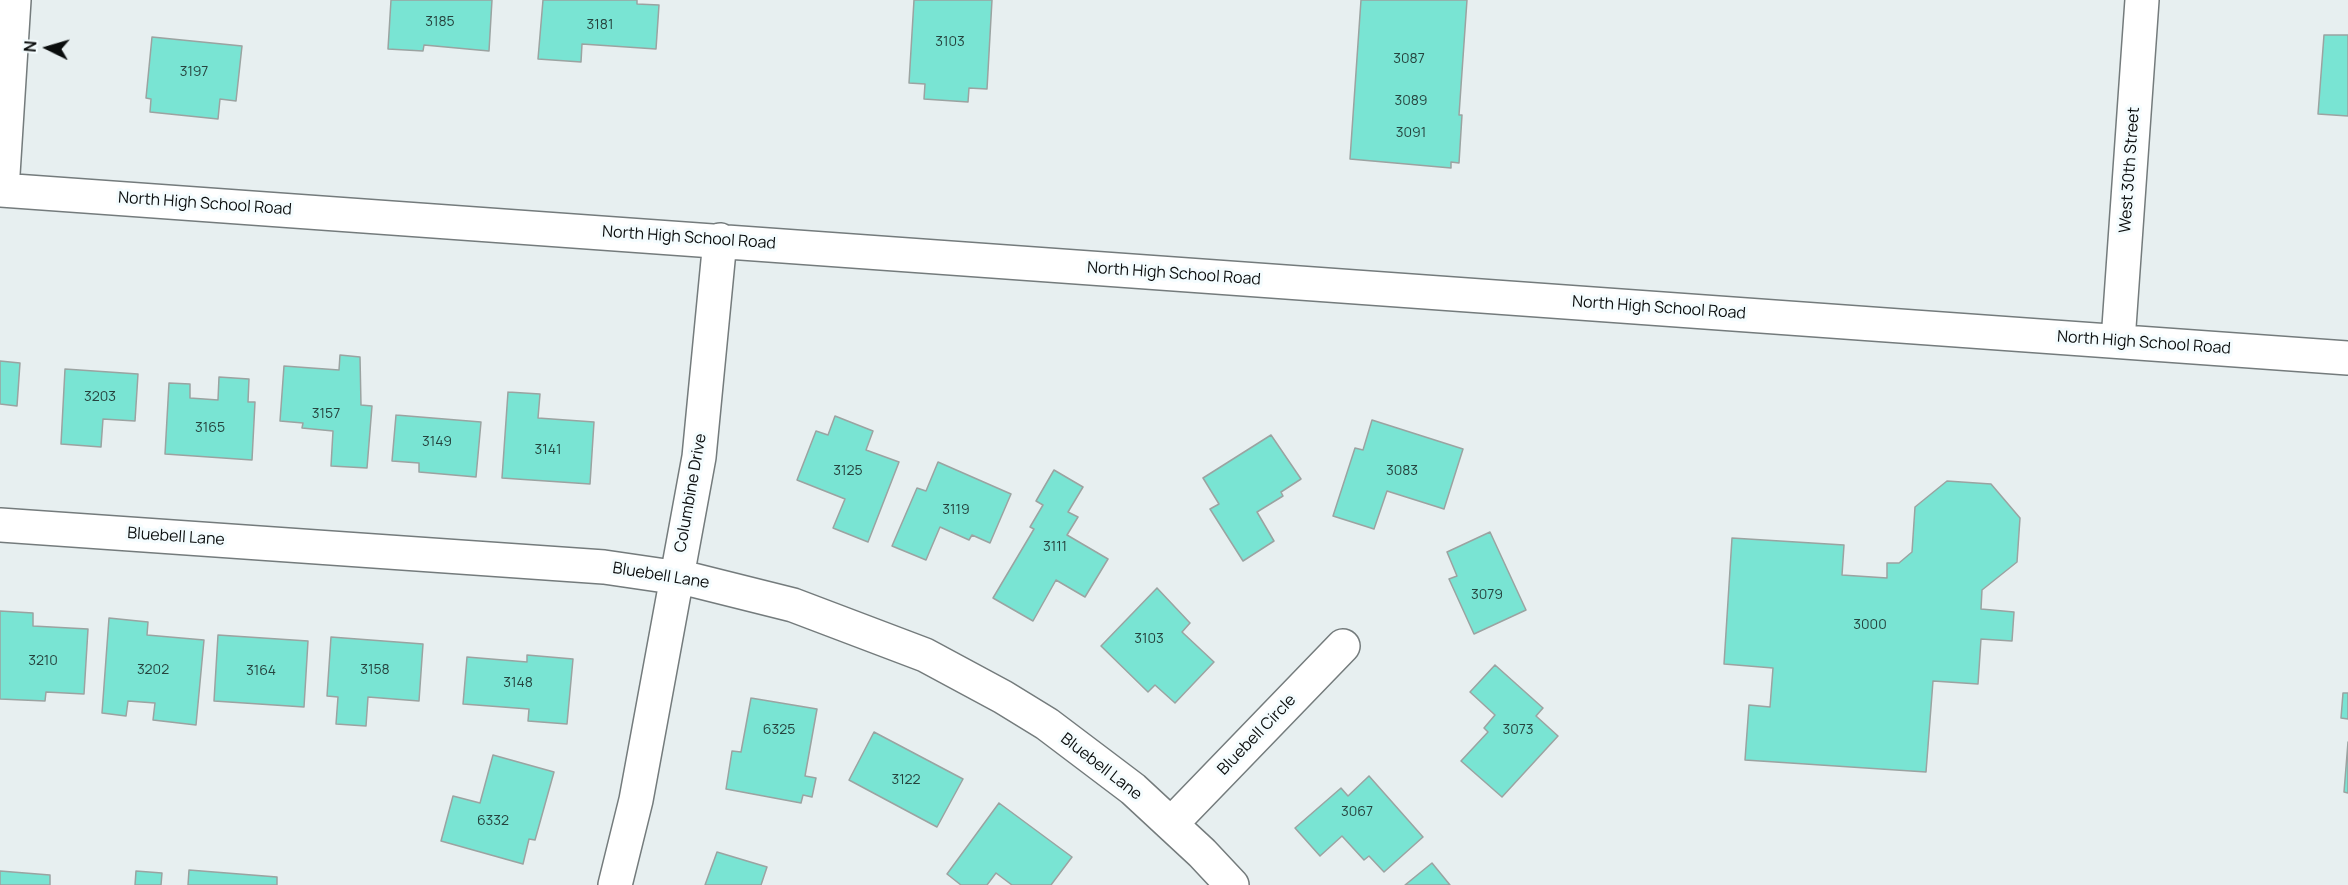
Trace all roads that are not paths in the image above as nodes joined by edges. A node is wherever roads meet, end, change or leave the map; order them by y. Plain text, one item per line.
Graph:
1 (14, 0) edge
2 (2142, 0) edge
3 (1, 190) edge
4 (720, 240) junction
5 (2118, 341) junction
6 (2348, 358) edge
7 (0, 525) edge
8 (675, 577) junction
9 (1342, 646) dead end
10 (1171, 824) junction
11 (615, 885) edge
12 (1232, 885) edge

1 - 3 street
2 - 5 street, West 30th Street
3 - 4 street, North High School Road
4 - 5 street, North High School Road
4 - 8 street, Columbine Drive
5 - 6 street, North High School Road
7 - 8 street, Bluebell Lane
8 - 10 street, Bluebell Lane
8 - 11 street, Columbine Drive
9 - 10 street, Bluebell Circle
10 - 12 street, Bluebell Lane

